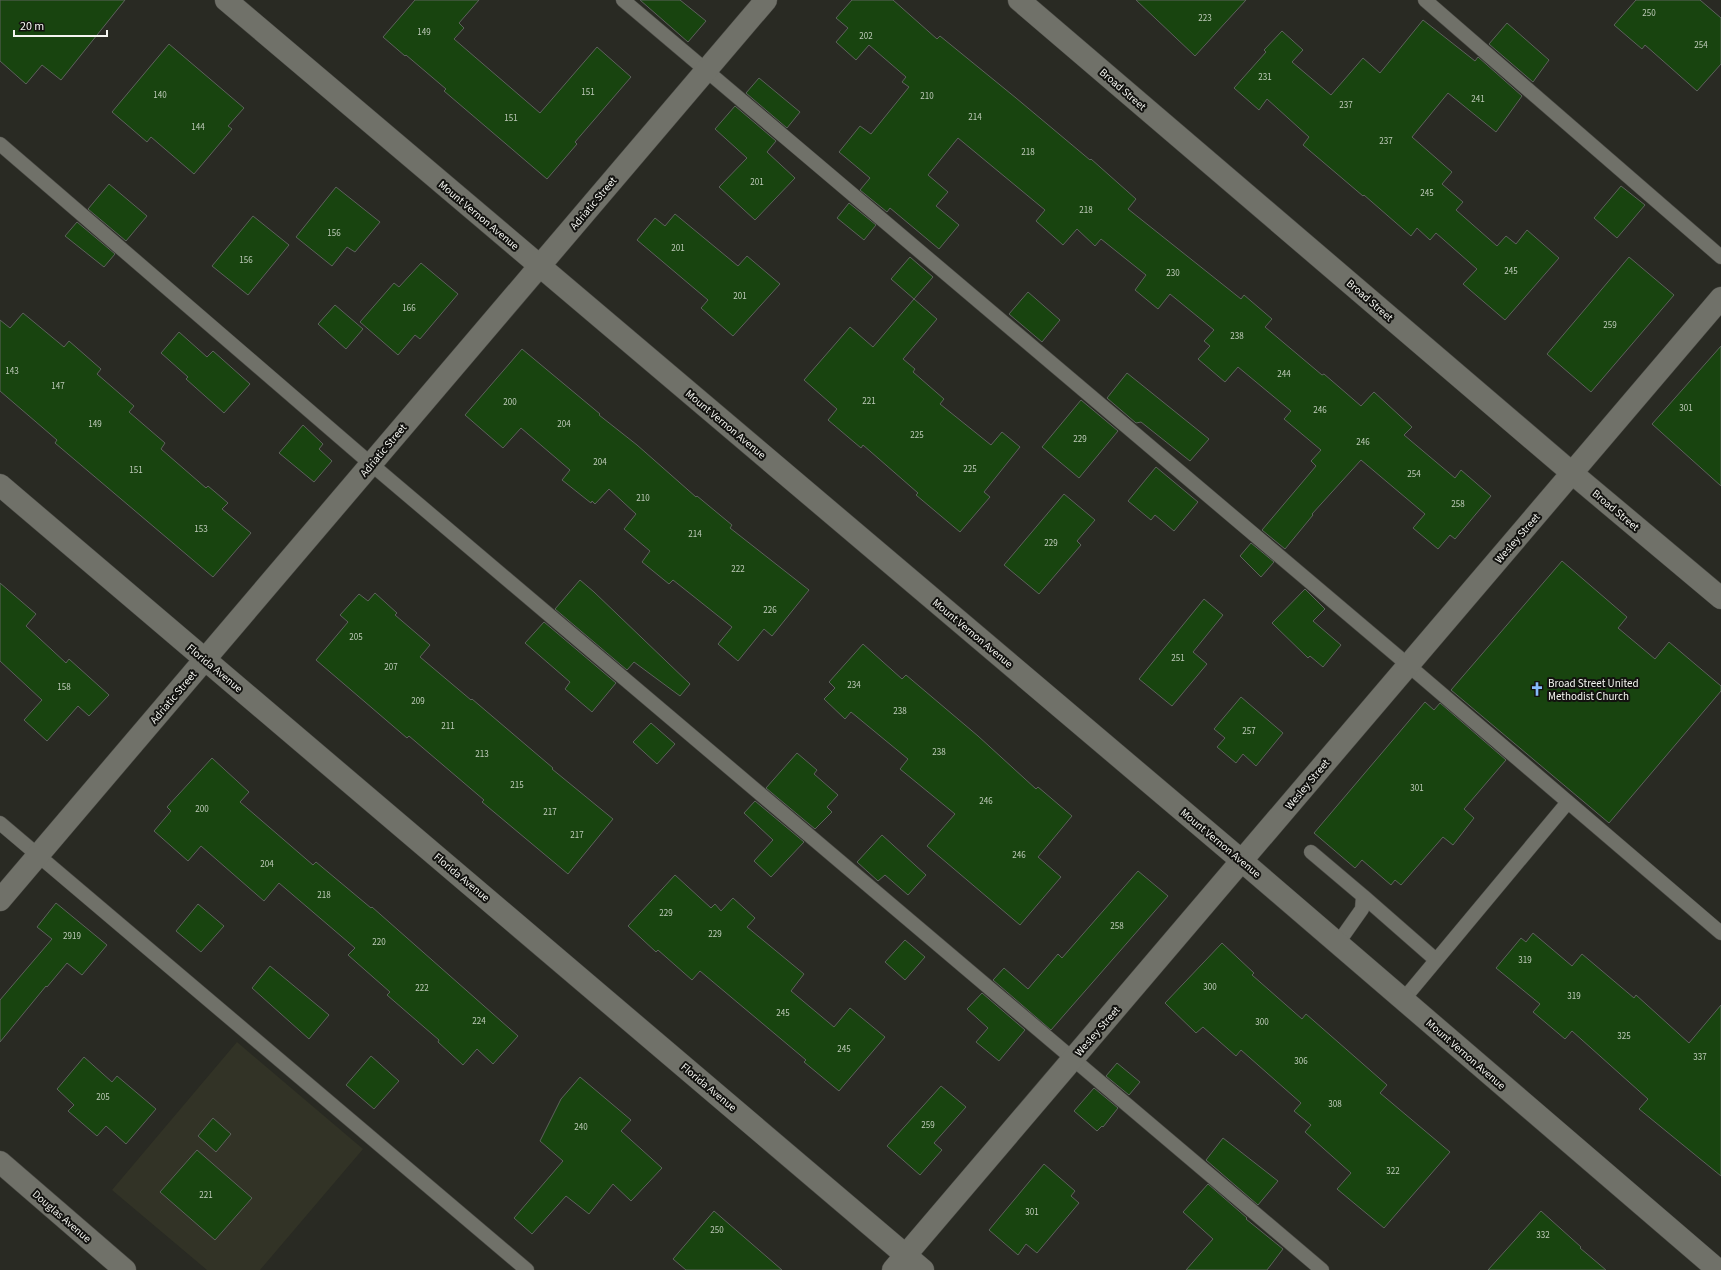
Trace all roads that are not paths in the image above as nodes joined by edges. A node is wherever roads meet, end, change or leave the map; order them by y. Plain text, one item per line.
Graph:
1 (226, 0) edge
2 (623, 0) edge
3 (766, 0) edge
4 (1019, 0) edge
5 (1425, 0) edge
6 (706, 71) junction
7 (0, 144) edge
8 (1721, 257) edge
9 (539, 266) junction
10 (1721, 298) edge
11 (371, 464) junction
12 (1572, 473) junction
13 (0, 485) edge
14 (1721, 598) edge
15 (205, 659) junction
16 (1408, 665) junction
17 (1568, 802) junction
18 (0, 823) edge
19 (1311, 852) dead end
20 (38, 855) junction
21 (1242, 861) junction
22 (1363, 896) junction
23 (0, 900) edge
24 (1721, 933) edge
25 (1338, 943) junction
26 (1436, 960) junction
27 (1403, 1000) junction
28 (1072, 1060) junction
29 (0, 1162) edge
30 (899, 1262) edge
31 (111, 1266) edge
32 (527, 1270) edge
33 (923, 1270) edge
34 (1322, 1270) edge
35 (1718, 1270) edge

1 - 9 street, Mount Vernon Avenue
2 - 6 lane
3 - 6 street, Adriatic Street
4 - 12 street, Broad Street
5 - 8 lane
6 - 9 street, Adriatic Street
6 - 16 lane
7 - 11 lane
9 - 11 street, Adriatic Street
9 - 21 street, Mount Vernon Avenue
10 - 12 street, Wesley Street
11 - 15 street, Adriatic Street
11 - 28 lane
12 - 14 street, Broad Street
12 - 16 street, Wesley Street
13 - 15 street, Florida Avenue
15 - 20 street, Adriatic Street
15 - 30 street, Florida Avenue
16 - 17 lane
16 - 21 street, Wesley Street
17 - 24 lane
17 - 26 lane
18 - 20 lane
19 - 22 lane
20 - 23 street, Adriatic Street
20 - 32 lane
21 - 25 street, Mount Vernon Avenue
21 - 28 street, Wesley Street
22 - 25 lane
22 - 26 lane
25 - 27 street, Mount Vernon Avenue
26 - 27 lane
27 - 35 street, Mount Vernon Avenue
28 - 30 street, Wesley Street
28 - 34 lane
29 - 31 street, Douglas Avenue
30 - 33 street, Florida Avenue

